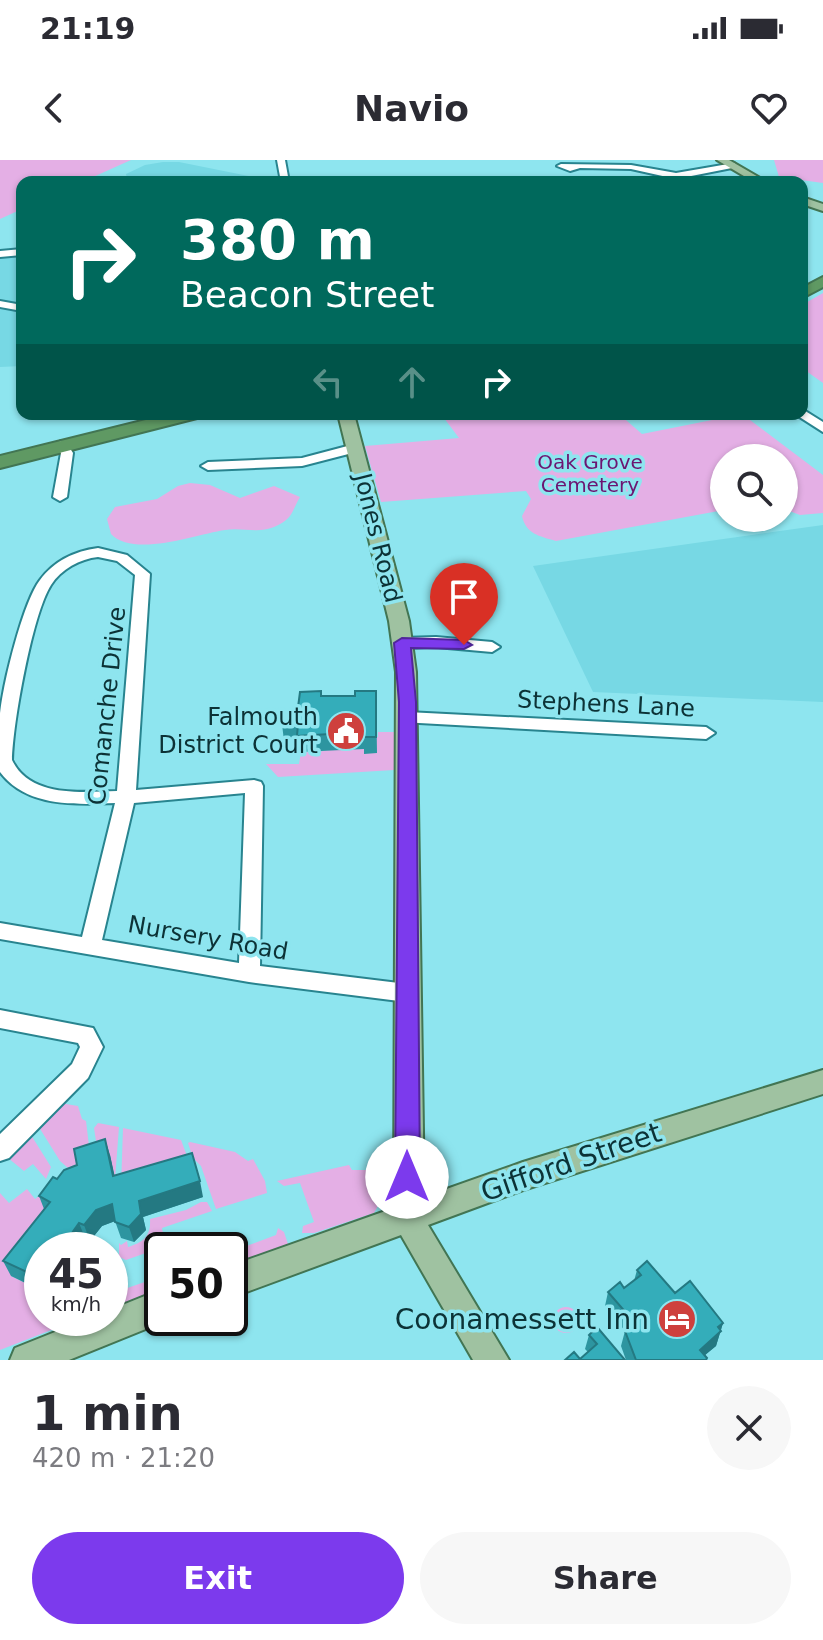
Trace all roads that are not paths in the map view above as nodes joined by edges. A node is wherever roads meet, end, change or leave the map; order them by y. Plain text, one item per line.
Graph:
1 (722, 160) edge
2 (734, 165) junction
3 (579, 166) dead end
4 (676, 176) joint
5 (750, 176) edge
6 (166, 420) edge
7 (348, 420) edge
8 (61, 445) junction
9 (355, 448) junction
10 (0, 462) edge
11 (208, 466) dead end
12 (60, 497) dead end
13 (402, 643) junction
14 (492, 647) dead end
15 (407, 718) junction
16 (706, 733) dead end
17 (126, 795) junction
18 (0, 931) edge
19 (91, 944) junction
20 (249, 973) junction
21 (407, 993) junction
22 (0, 1019) edge
23 (823, 1082) edge
24 (0, 1150) edge
25 (410, 1219) junction
26 (248, 1276) edge
27 (144, 1315) edge
28 (70, 1351) edge
29 (27, 1360) edge
30 (492, 1360) edge

1 - 2 main road
2 - 4 street
2 - 5 main road
3 - 4 street
6 - 8 highway
7 - 9 main road, Jones Road
8 - 10 highway
8 - 12 street
9 - 11 street
9 - 13 main road, Jones Road
13 - 14 street
13 - 15 main road, Jones Road
15 - 16 street, Stephens Lane
15 - 21 main road, Jones Road
17 - 17 street, Comanche Drive
17 - 19 street, Comanche Drive
17 - 20 street
18 - 19 street, Nursery Road
19 - 20 street, Nursery Road
20 - 21 street, Nursery Road
21 - 25 main road, Jones Road
22 - 24 street
23 - 25 main road, Gifford Street
25 - 26 main road, Gifford Street
25 - 30 main road, Jones Road
27 - 28 main road
28 - 29 main road

